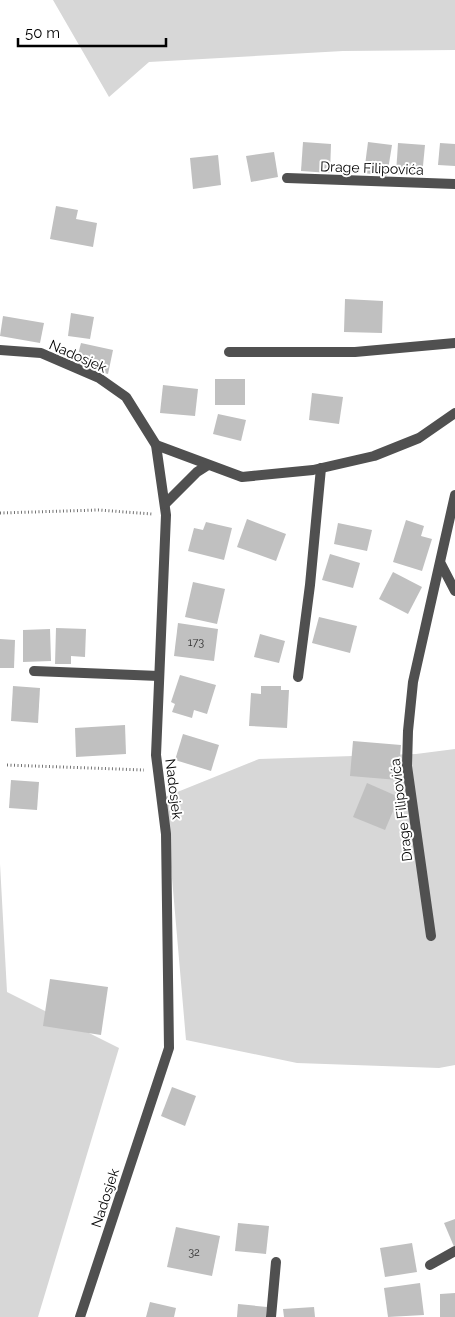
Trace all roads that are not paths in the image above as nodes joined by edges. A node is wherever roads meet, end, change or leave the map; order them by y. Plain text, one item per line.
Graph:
1 (287, 178) dead end
2 (455, 184) edge
3 (455, 343) edge
4 (0, 350) edge
5 (229, 352) dead end
6 (455, 413) edge
7 (156, 445) junction
8 (208, 465) junction
9 (322, 468) junction
10 (455, 495) edge
11 (165, 504) junction
12 (441, 564) junction
13 (455, 591) edge
14 (34, 671) dead end
15 (159, 676) junction
16 (298, 677) dead end
17 (432, 936) dead end
18 (455, 1251) edge
19 (276, 1262) dead end
20 (430, 1265) dead end
21 (80, 1317) edge
22 (271, 1317) edge

1 - 2 street, Drage Filipovića
3 - 5 street
4 - 7 street, Nadosjek
6 - 9 street
7 - 8 street
7 - 11 street, Nadosjek
8 - 9 street
8 - 11 street
9 - 16 street
10 - 12 street, Drage Filipovića
11 - 15 street, Nadosjek
12 - 13 street
12 - 17 street, Drage Filipovića
14 - 15 street
15 - 21 street, Nadosjek
18 - 20 street
19 - 22 street

